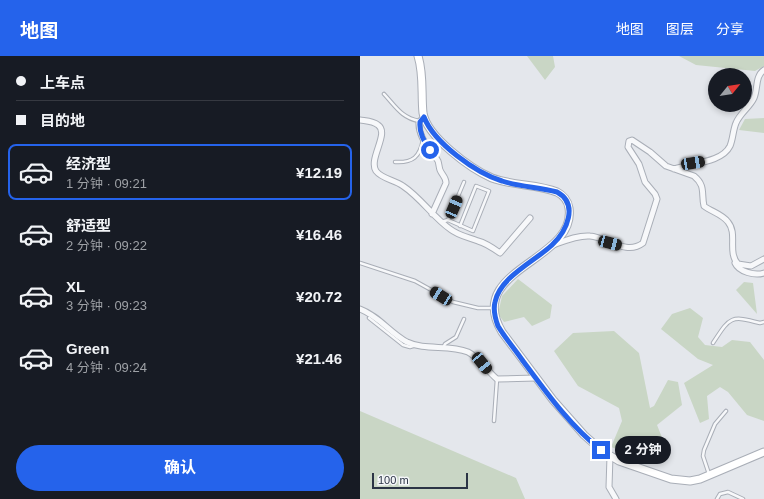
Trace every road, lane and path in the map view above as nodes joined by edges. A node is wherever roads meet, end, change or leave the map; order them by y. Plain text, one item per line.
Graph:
1 (418, 56) edge
2 (764, 70) edge
3 (384, 94) dead end
4 (422, 119) junction
5 (360, 120) edge
6 (423, 139) junction
7 (395, 162) dead end
8 (673, 169) junction
9 (464, 182) dead end
10 (432, 214) junction
11 (530, 218) dead end
12 (448, 220) junction
13 (441, 222) junction
14 (460, 226) junction
15 (553, 245) junction
16 (764, 259) edge
17 (735, 260) junction
18 (360, 263) edge
19 (764, 273) edge
20 (494, 308) junction
21 (360, 309) edge
22 (369, 318) dead end
23 (464, 319) dead end
24 (764, 322) edge
25 (713, 342) dead end
26 (415, 345) junction
27 (442, 348) junction
28 (536, 378) junction
29 (497, 379) junction
30 (726, 411) dead end
31 (494, 421) dead end
32 (764, 452) edge
33 (610, 456) junction
34 (710, 476) junction
35 (616, 499) edge
36 (717, 499) edge
37 (743, 499) edge

1 - 4 street
2 - 8 street
3 - 4 lane
4 - 6 street
4 - 15 street
5 - 10 street
6 - 7 lane
6 - 10 street
8 - 15 street
8 - 17 street
9 - 12 lane
10 - 13 street
11 - 13 street
12 - 13 lane
12 - 14 lane
14 - 14 lane
15 - 20 street
16 - 17 street
17 - 19 street
18 - 20 lane
20 - 28 street
21 - 26 street
22 - 26 lane
23 - 27 lane
24 - 25 lane
26 - 27 street
27 - 29 street
28 - 29 street
28 - 33 street
29 - 31 lane
30 - 34 lane
32 - 34 street
33 - 34 street
33 - 35 street
36 - 37 lane

